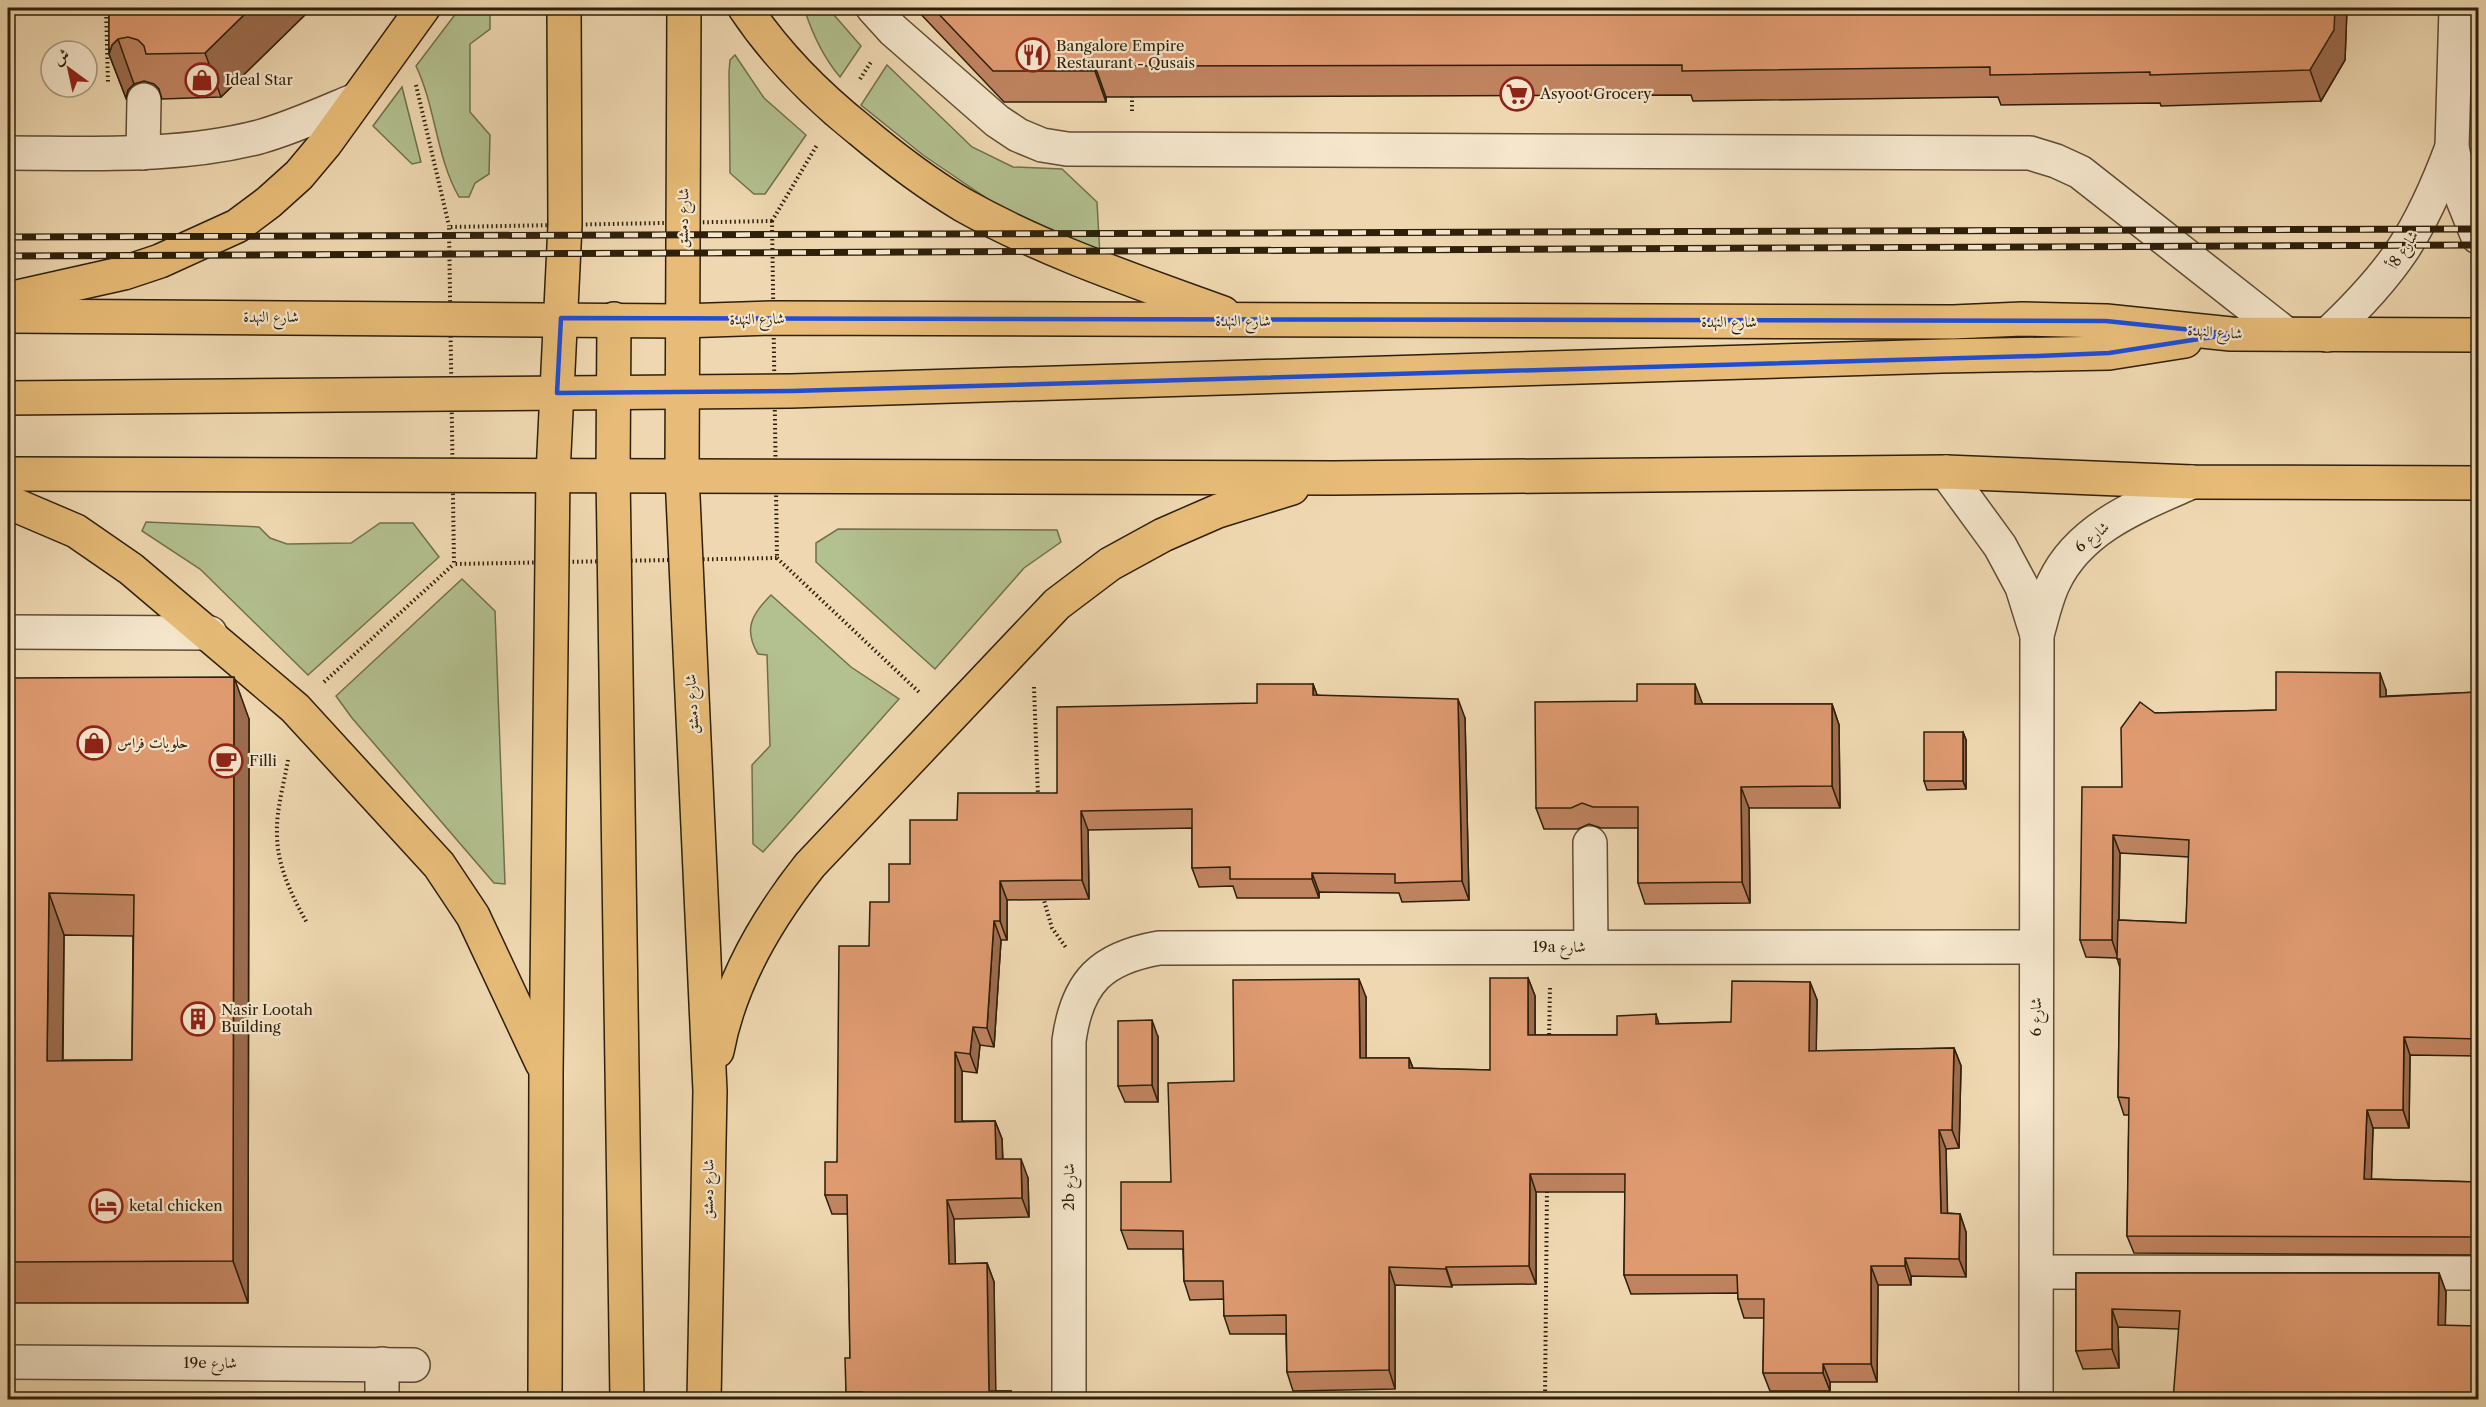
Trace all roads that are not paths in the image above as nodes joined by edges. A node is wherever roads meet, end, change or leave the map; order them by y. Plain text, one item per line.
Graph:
1 (423, 8) edge
2 (564, 8) edge
3 (684, 8) edge
4 (745, 8) edge
5 (873, 8) edge
6 (2456, 8) edge
7 (154, 99) edge
8 (353, 101) junction
9 (2452, 147) junction
10 (8, 153) edge
11 (152, 153) junction
12 (2478, 237) edge
13 (8, 299) edge
14 (8, 316) edge
15 (561, 318) junction
16 (614, 319) junction
17 (681, 321) junction
18 (1248, 321) junction
19 (2231, 334) junction
20 (2286, 334) junction
21 (2327, 335) junction
22 (2478, 335) edge
23 (681, 392) junction
24 (557, 393) junction
25 (614, 393) junction
26 (8, 398) edge
27 (1946, 472) junction
28 (8, 474) edge
29 (554, 474) junction
30 (613, 474) junction
31 (682, 475) junction
32 (1334, 478) junction
33 (2192, 482) junction
34 (2478, 483) edge
35 (8, 502) edge
36 (8, 632) edge
37 (210, 633) junction
38 (2037, 635) junction
39 (1590, 843) dead end
40 (1591, 947) junction
41 (2036, 947) junction
42 (1092, 980) joint
43 (546, 1072) junction
44 (710, 1091) junction
45 (2037, 1272) junction
46 (2478, 1273) edge
47 (8, 1362) edge
48 (382, 1400) edge
49 (545, 1400) edge
50 (627, 1400) edge
51 (704, 1400) edge
52 (1069, 1400) edge
53 (2036, 1400) edge

1 - 8 main road
2 - 15 main road
3 - 17 main road, شارع دمشق
4 - 18 main road
5 - 20 street
6 - 9 street, شارع 8أ
7 - 11 street
8 - 11 street
8 - 13 main road
9 - 12 street, شارع 8أ
9 - 21 street, شارع 8أ
10 - 11 street
14 - 15 main road, شارع النهدة
15 - 16 main road, شارع النهدة
15 - 24 main road
16 - 17 main road, شارع النهدة
16 - 25 main road
17 - 18 main road, شارع النهدة
17 - 23 main road, شارع دمشق
18 - 19 main road, شارع النهدة
19 - 20 main road, شارع النهدة
19 - 23 main road
20 - 21 main road, شارع النهدة
21 - 22 main road, شارع النهدة
23 - 25 main road
23 - 31 main road, شارع دمشق
24 - 25 main road
24 - 26 main road
24 - 29 main road
25 - 30 main road
27 - 32 main road
27 - 33 main road
27 - 38 street, شارع 6
28 - 29 main road
29 - 30 main road
29 - 43 main road
30 - 31 main road
30 - 50 main road
31 - 32 main road
31 - 44 main road, شارع دمشق
32 - 44 main road
33 - 34 main road
33 - 38 street, شارع 6
35 - 37 main road
36 - 37 street
37 - 43 main road
38 - 41 street, شارع 6
39 - 40 street
40 - 41 street, 19a شارع
40 - 42 street, 19a شارع
41 - 45 street, شارع 6
42 - 52 street, 2b شارع
43 - 49 main road
44 - 51 main road, شارع دمشق
45 - 46 street
45 - 53 street, شارع 6
47 - 48 street, 19e شارع

